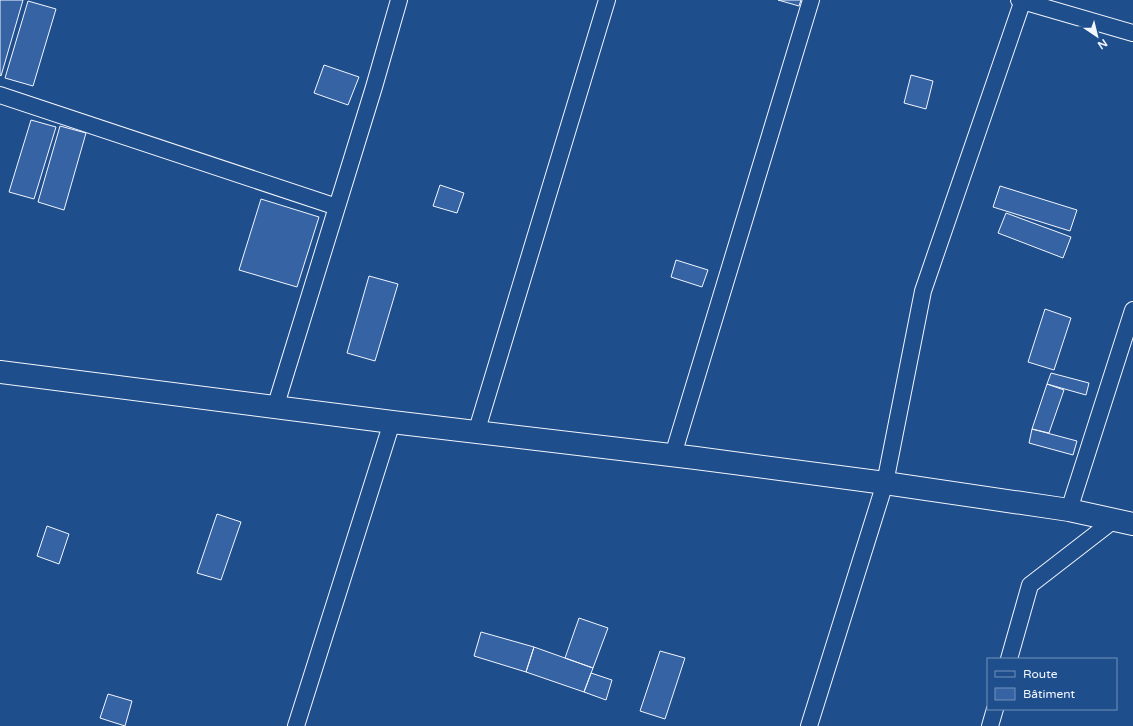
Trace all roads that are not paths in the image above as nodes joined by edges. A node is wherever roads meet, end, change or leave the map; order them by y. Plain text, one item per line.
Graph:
1 (400, 0) edge
2 (607, 0) edge
3 (811, 0) edge
4 (1021, 0) edge
5 (1133, 33) edge
6 (0, 95) edge
7 (337, 207) junction
8 (1133, 310) edge
9 (0, 372) edge
10 (275, 408) junction
11 (392, 422) junction
12 (476, 433) junction
13 (673, 455) junction
14 (885, 483) junction
15 (1069, 510) junction
16 (1124, 522) edge
17 (1009, 658) edge
18 (995, 710) edge
19 (296, 726) edge
20 (808, 726) edge
21 (990, 726) edge

1 - 7 street
2 - 12 street
3 - 13 street
4 - 5 street
4 - 14 street
6 - 7 street
7 - 10 street
8 - 15 street
9 - 10 main road
10 - 11 main road
11 - 12 main road
11 - 19 street
12 - 13 main road
13 - 14 main road
14 - 15 main road
14 - 20 street
15 - 16 main road
16 - 17 street
18 - 21 street

